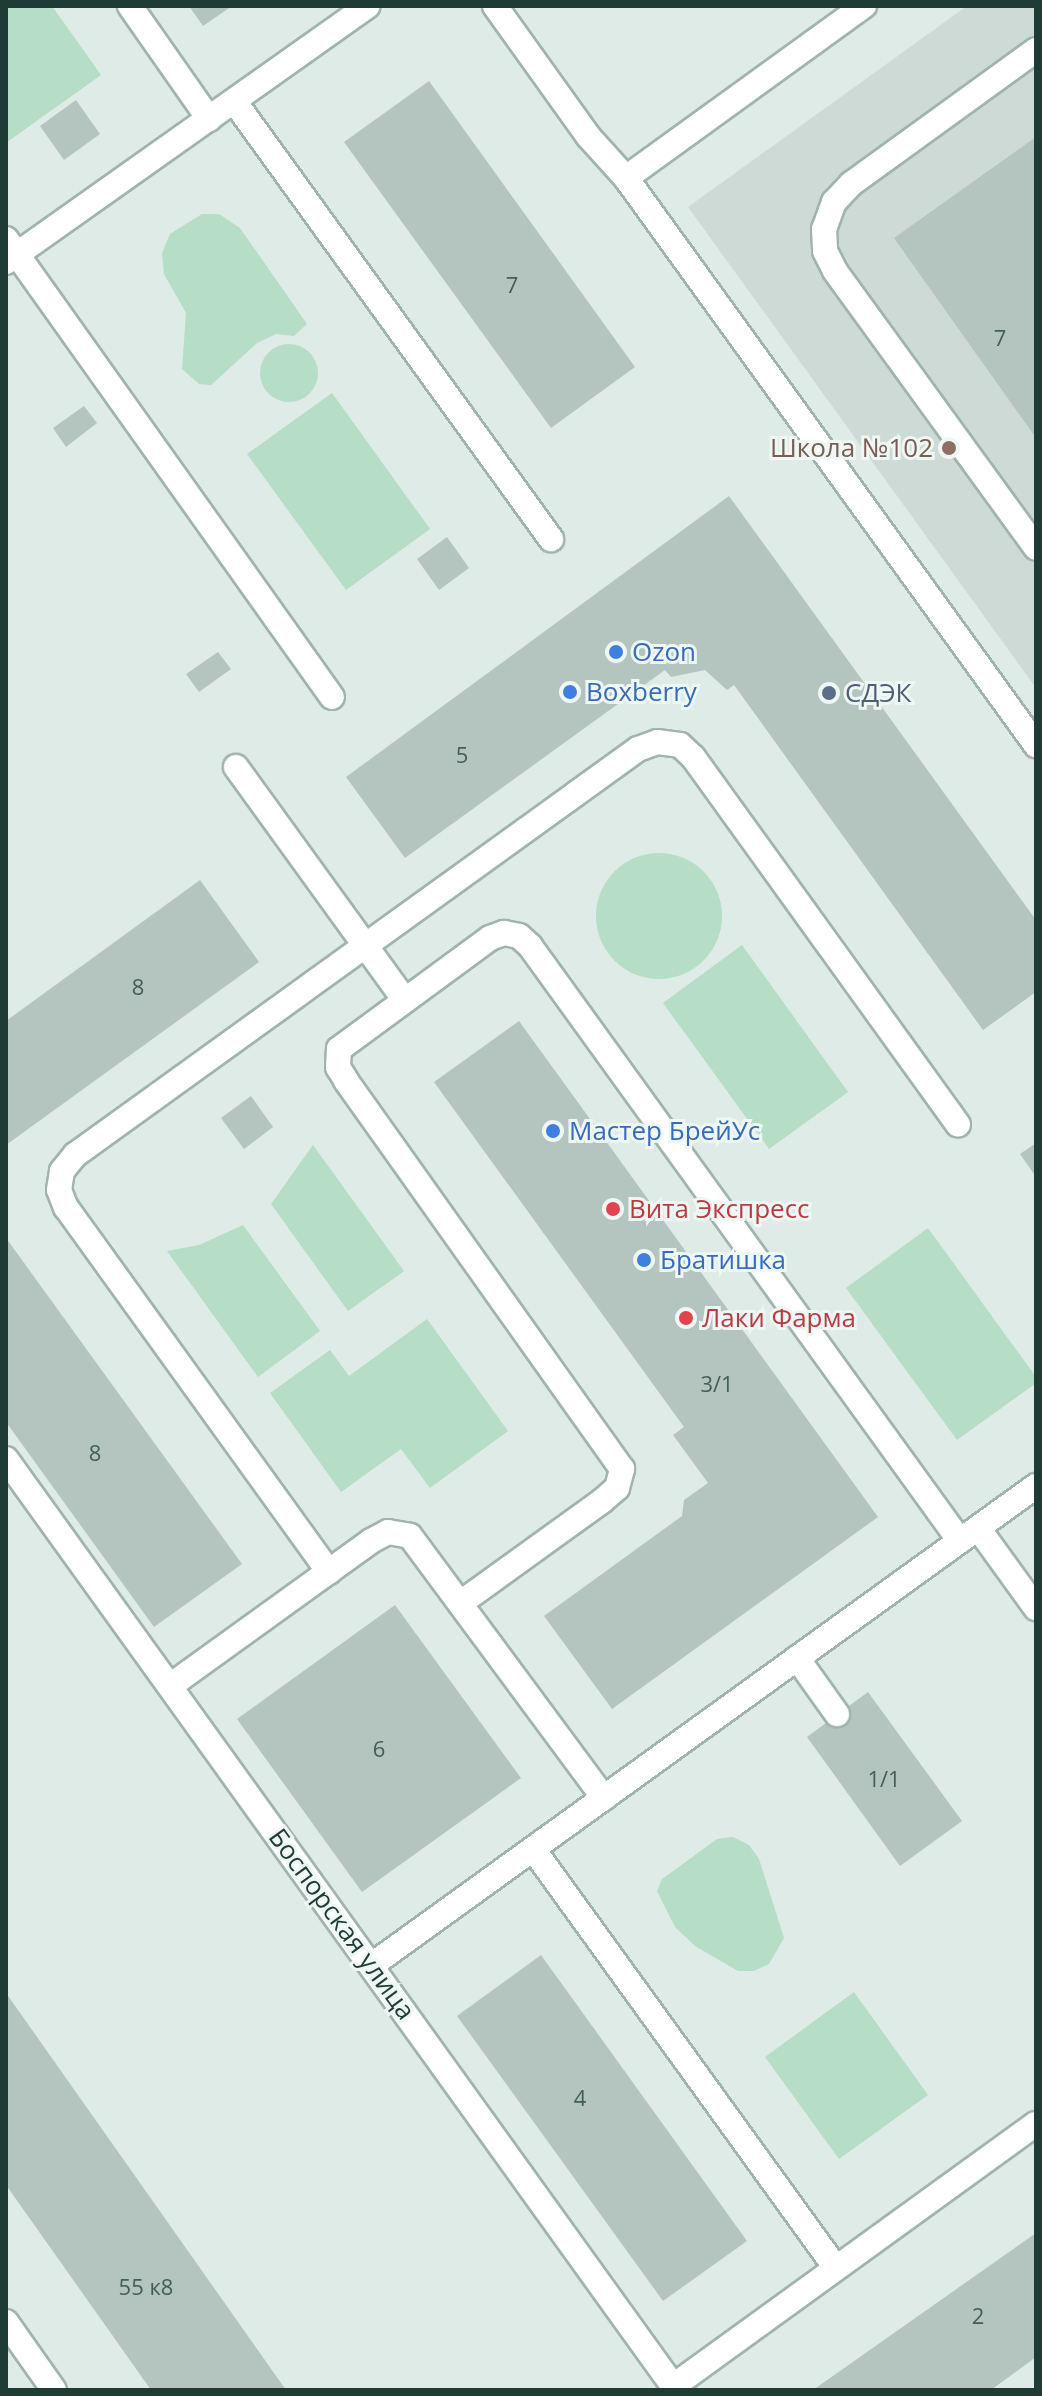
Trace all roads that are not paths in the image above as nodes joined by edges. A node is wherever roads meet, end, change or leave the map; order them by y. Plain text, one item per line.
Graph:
1 (130, 6) edge
2 (368, 6) edge
3 (495, 6) edge
4 (864, 6) edge
5 (1036, 50) edge
6 (234, 101) junction
7 (209, 119) junction
8 (626, 178) junction
9 (10, 252) edge
10 (551, 539) dead end
11 (1036, 548) edge
12 (332, 697) dead end
13 (1036, 745) edge
14 (236, 767) dead end
15 (366, 946) junction
16 (404, 999) junction
17 (958, 1124) dead end
18 (6, 1459) edge
19 (1036, 1486) edge
20 (969, 1534) junction
21 (329, 1572) junction
22 (462, 1602) junction
23 (1036, 1608) edge
24 (797, 1658) junction
25 (170, 1686) junction
26 (837, 1714) dead end
27 (604, 1798) junction
28 (533, 1849) junction
29 (372, 1965) junction
30 (1036, 2124) edge
31 (836, 2268) junction
32 (6, 2322) edge
33 (672, 2388) edge
34 (54, 2390) edge

1 - 7 street
2 - 6 street
3 - 8 street
4 - 8 street
5 - 11 street
6 - 7 street
6 - 10 street
7 - 9 street
8 - 13 street
9 - 12 street
14 - 15 street
15 - 16 street
15 - 17 street
15 - 21 street
16 - 20 street
16 - 22 street
18 - 25 street, Боспорская улица
19 - 20 street
20 - 23 street
20 - 24 street
21 - 22 street
21 - 25 street
22 - 27 street
24 - 26 street
24 - 27 street
25 - 29 street, Боспорская улица
27 - 28 street
28 - 29 street
28 - 31 street
29 - 33 street, Боспорская улица
30 - 31 street
31 - 33 street
32 - 34 street

